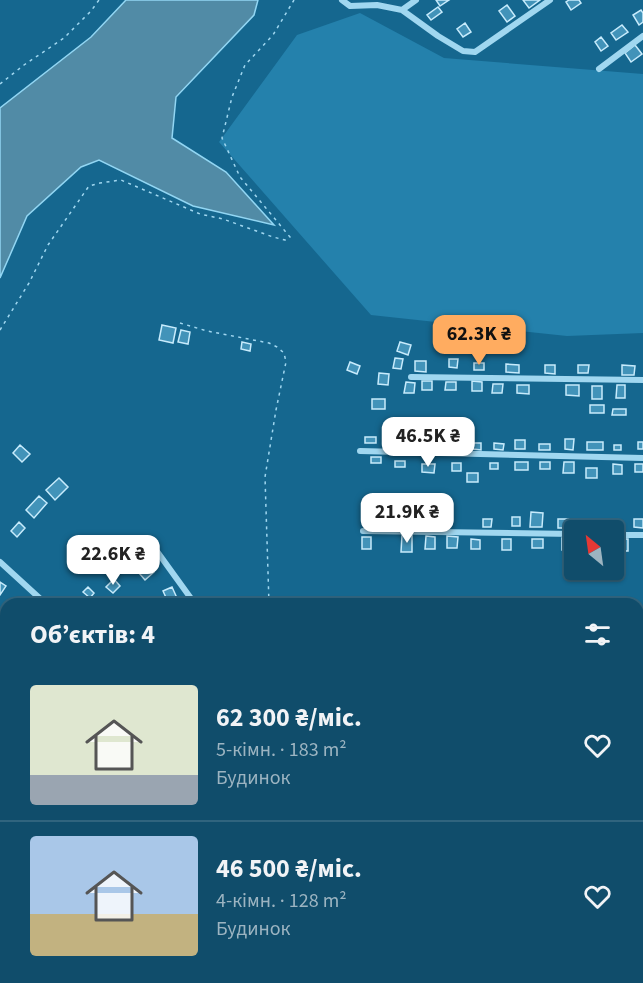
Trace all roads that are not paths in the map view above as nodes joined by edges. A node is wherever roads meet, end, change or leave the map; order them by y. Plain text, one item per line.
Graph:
1 (342, 0) edge
2 (416, 0) edge
3 (550, 0) edge
4 (402, 10) junction
5 (643, 36) edge
6 (599, 69) dead end
7 (411, 377) dead end
8 (643, 380) edge
9 (360, 450) dead end
10 (643, 458) edge
11 (363, 531) dead end
12 (564, 534) edge
13 (624, 535) edge
14 (643, 535) edge
15 (156, 550) dead end
16 (0, 562) edge
17 (39, 598) edge
18 (191, 598) edge

1 - 4 street
2 - 4 street
3 - 4 street
5 - 6 street
7 - 8 street
9 - 10 street
11 - 12 street
13 - 14 street
15 - 18 street
16 - 17 street

